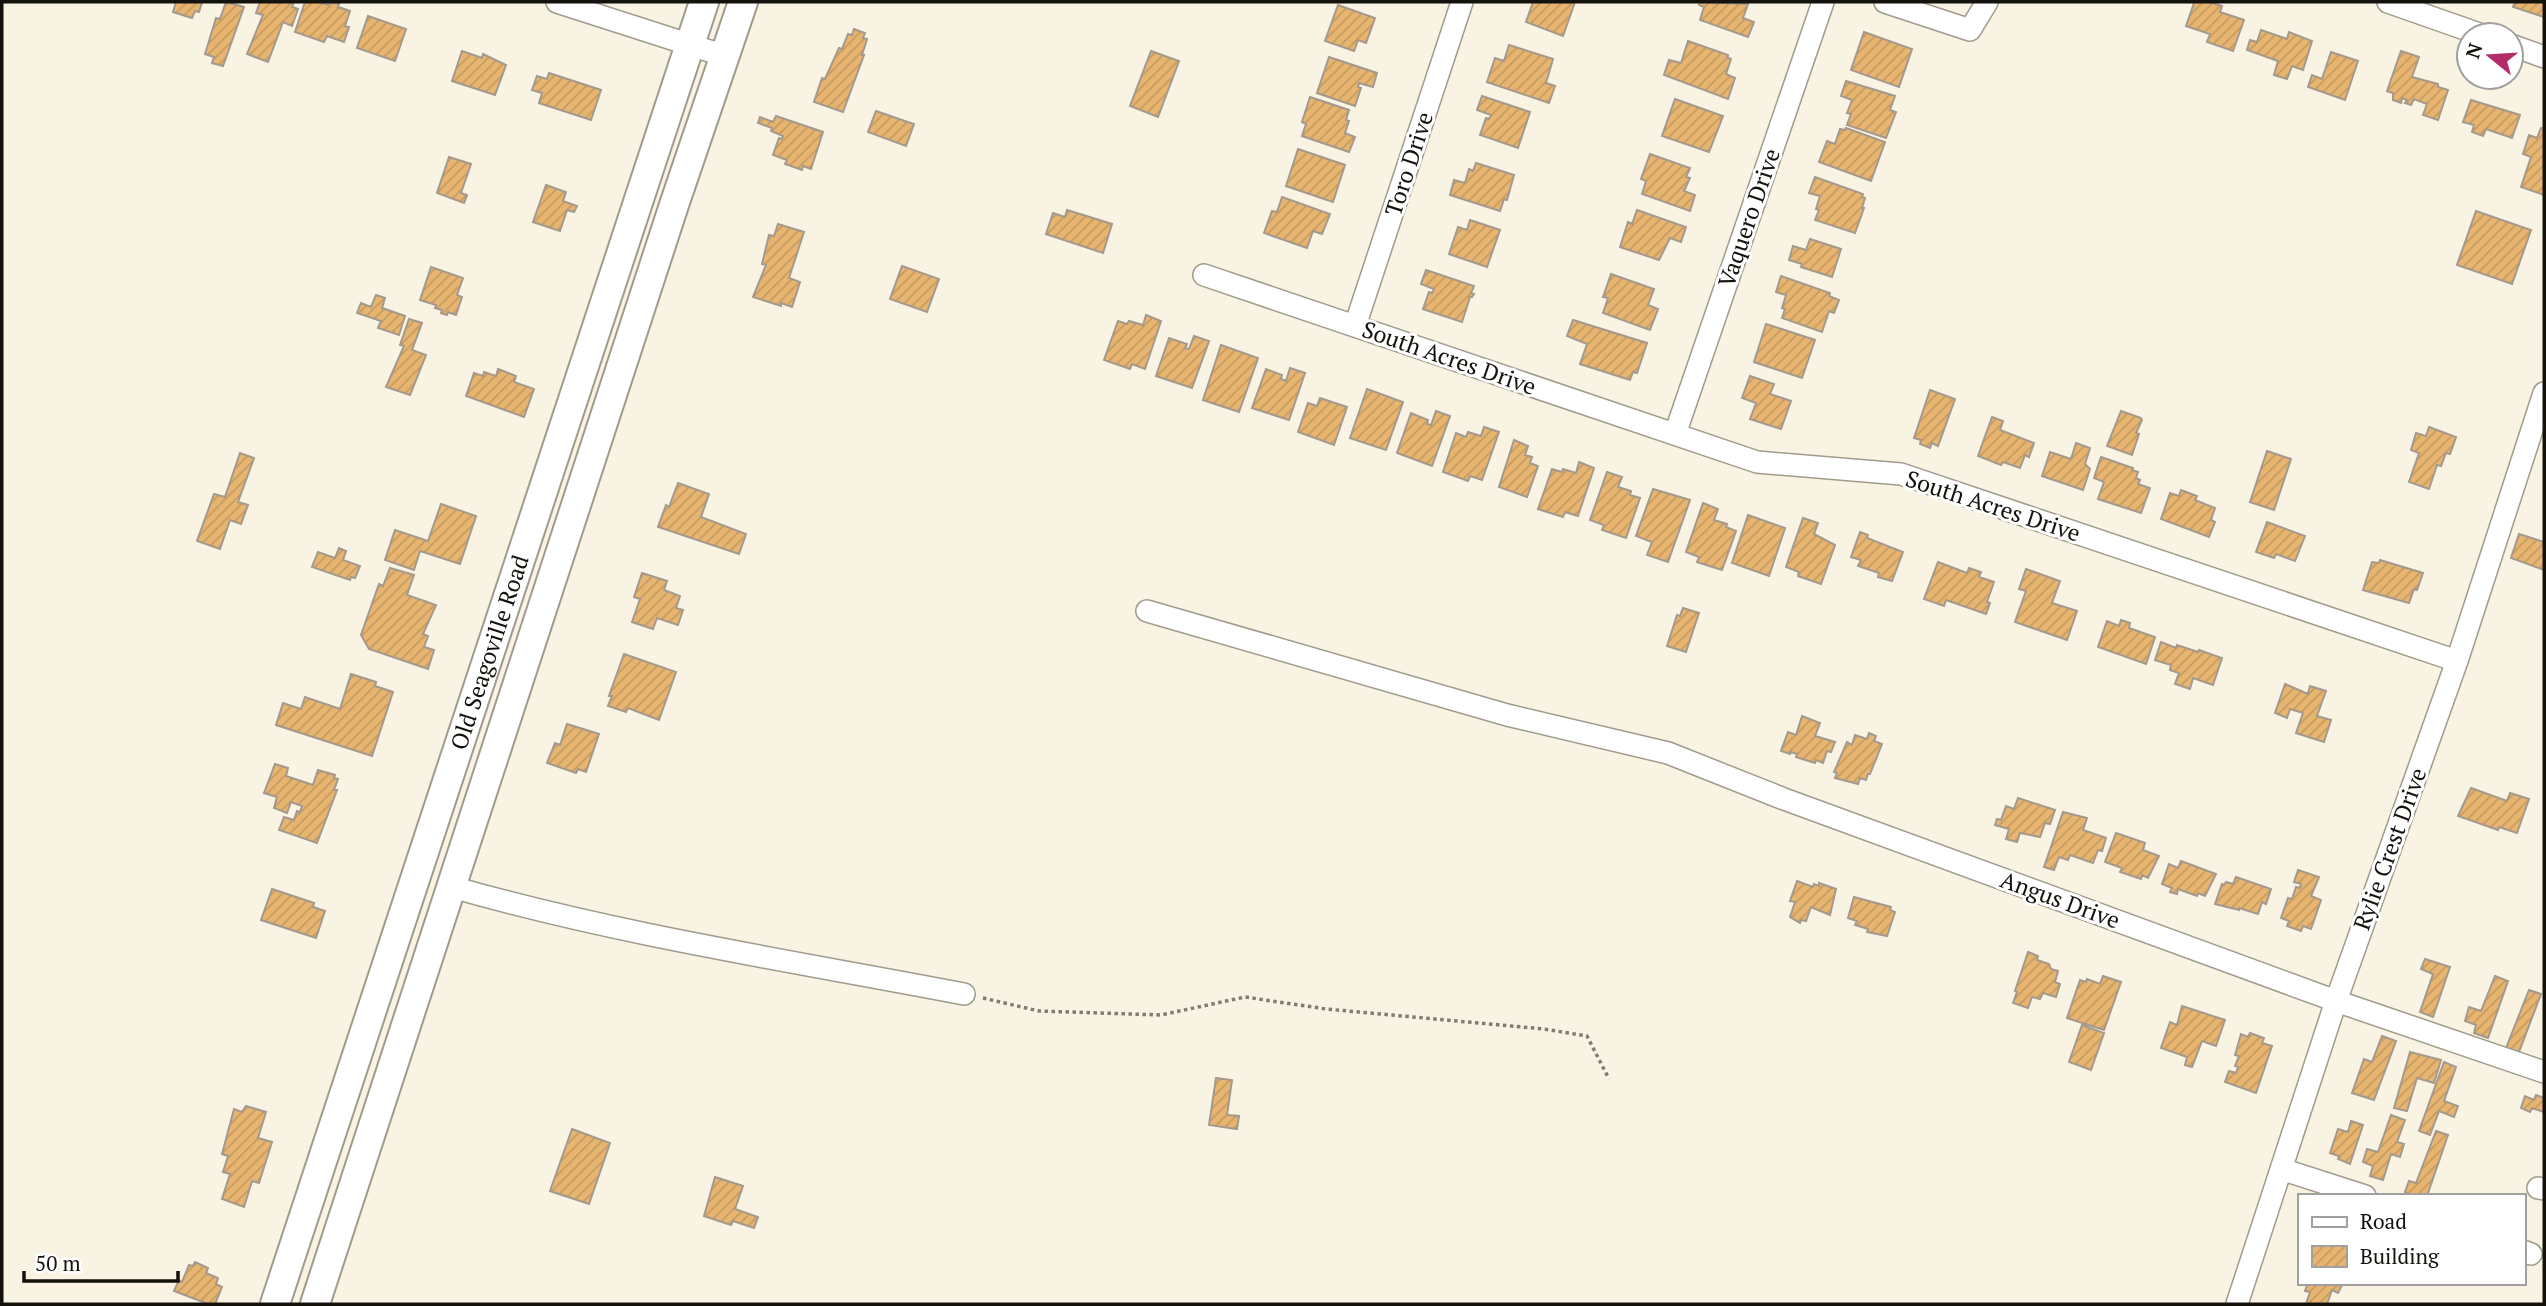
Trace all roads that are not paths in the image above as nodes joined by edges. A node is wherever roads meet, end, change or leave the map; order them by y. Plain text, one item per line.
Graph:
1 (557, 2) edge
2 (704, 2) edge
3 (743, 2) edge
4 (1462, 2) edge
5 (1823, 2) edge
6 (1885, 2) edge
7 (1987, 2) edge
8 (2388, 2) edge
9 (2455, 26) edge
10 (689, 44) junction
11 (2525, 50) edge
12 (725, 56) junction
13 (2544, 57) edge
14 (1205, 275) dead end
15 (1355, 326) junction
16 (2544, 393) edge
17 (1675, 434) junction
18 (510, 589) junction
19 (545, 601) junction
20 (1147, 611) dead end
21 (2457, 661) junction
22 (416, 875) junction
23 (452, 887) junction
24 (964, 994) road end
25 (2336, 1001) junction
26 (2544, 1072) edge
27 (335, 1122) junction
28 (371, 1133) junction
29 (2281, 1169) junction
30 (2359, 1194) edge
31 (275, 1304) edge
32 (315, 1304) edge
33 (2237, 1304) edge

1 - 10 street
2 - 10 main road, Old Seagoville Road
3 - 12 main road, Old Seagoville Road
4 - 15 street, Toro Drive
5 - 17 street, Vaquero Drive
6 - 7 street
8 - 9 street
10 - 12 street
10 - 18 main road, Old Seagoville Road
11 - 13 street
12 - 19 main road, Old Seagoville Road
14 - 15 street, South Acres Drive
15 - 17 street, South Acres Drive
16 - 21 street, Rylie Crest Drive
17 - 21 street, South Acres Drive
18 - 19 main road
18 - 22 main road, Old Seagoville Road
19 - 23 main road, Old Seagoville Road
20 - 25 street, Angus Drive
21 - 25 street, Rylie Crest Drive
22 - 23 main road
22 - 27 main road, Old Seagoville Road
23 - 24 street
23 - 28 main road, Old Seagoville Road
25 - 26 street, Angus Drive
25 - 29 street, Rylie Crest Drive
27 - 28 main road
27 - 31 main road, Old Seagoville Road
28 - 32 main road, Old Seagoville Road
29 - 30 street
29 - 33 street, Rylie Crest Drive

